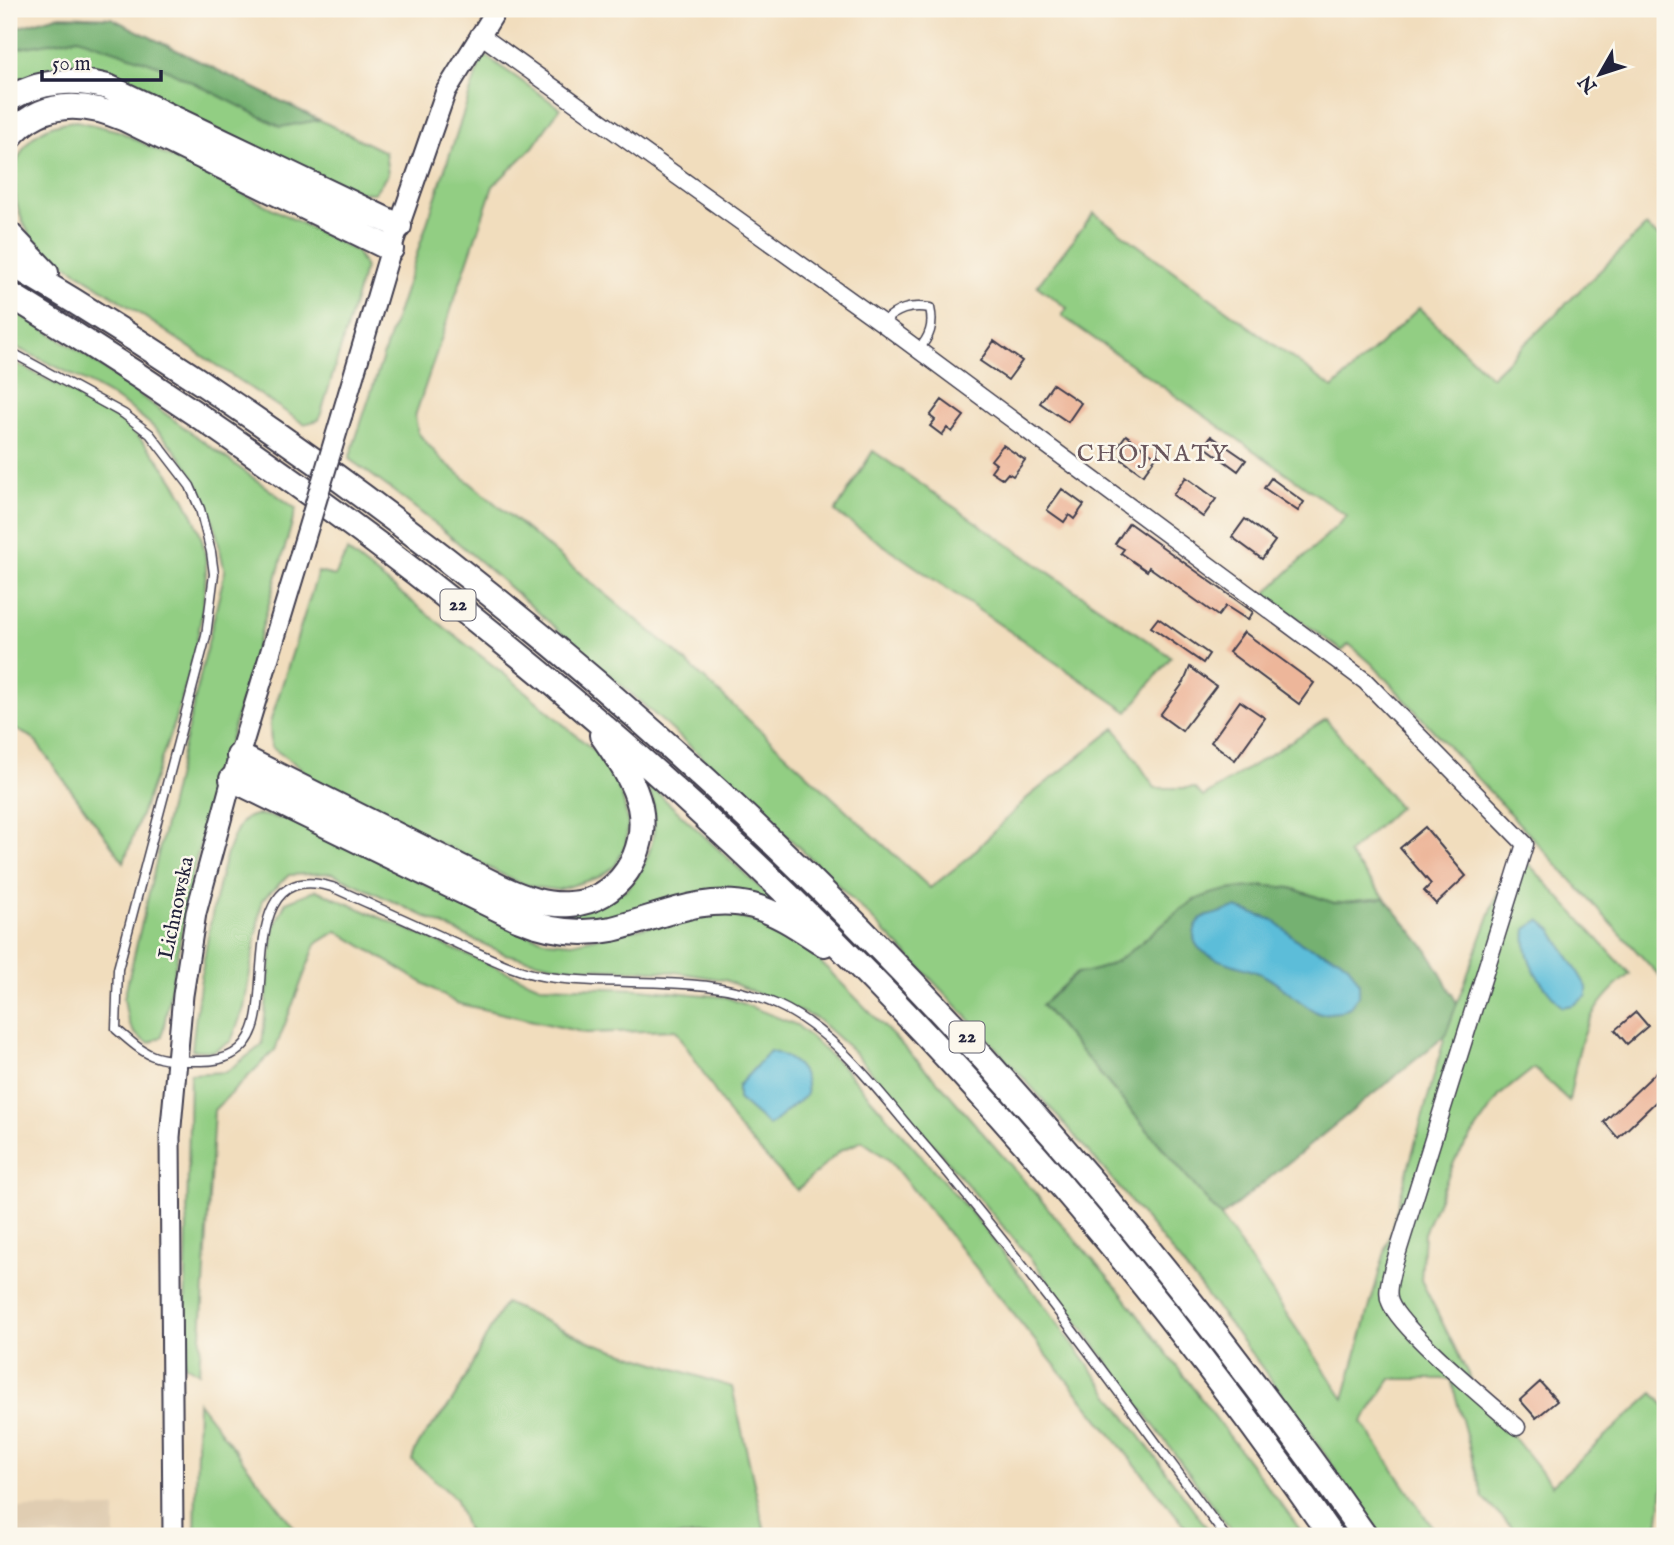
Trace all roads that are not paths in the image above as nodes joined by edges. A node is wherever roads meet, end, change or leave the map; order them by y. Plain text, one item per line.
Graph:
1 (497, 9) edge
2 (480, 34) junction
3 (9, 99) edge
4 (9, 138) edge
5 (9, 234) edge
6 (395, 237) junction
7 (9, 262) edge
8 (9, 294) edge
9 (79, 305) junction
10 (882, 323) junction
11 (918, 350) junction
12 (9, 351) edge
13 (579, 704) junction
14 (236, 768) junction
15 (864, 969) junction
16 (175, 1060) junction
17 (1517, 1427) dead end
18 (173, 1536) edge
19 (1225, 1536) edge
20 (1331, 1536) edge
21 (1365, 1536) edge

1 - 2 street, Lichnowska
2 - 6 street, Lichnowska
2 - 10 street
3 - 6 main road
4 - 6 main road
5 - 9 main road
6 - 14 street, Lichnowska, bridge
7 - 9 main road, 22
8 - 13 main road, 22
9 - 21 main road, 22
10 - 11 street
10 - 11 lane
11 - 17 street
12 - 16 lane
13 - 14 main road, 22
13 - 15 main road, 22
14 - 15 main road
14 - 16 street, Lichnowska
15 - 20 main road, 22
16 - 18 street, Lichnowska
16 - 19 lane

